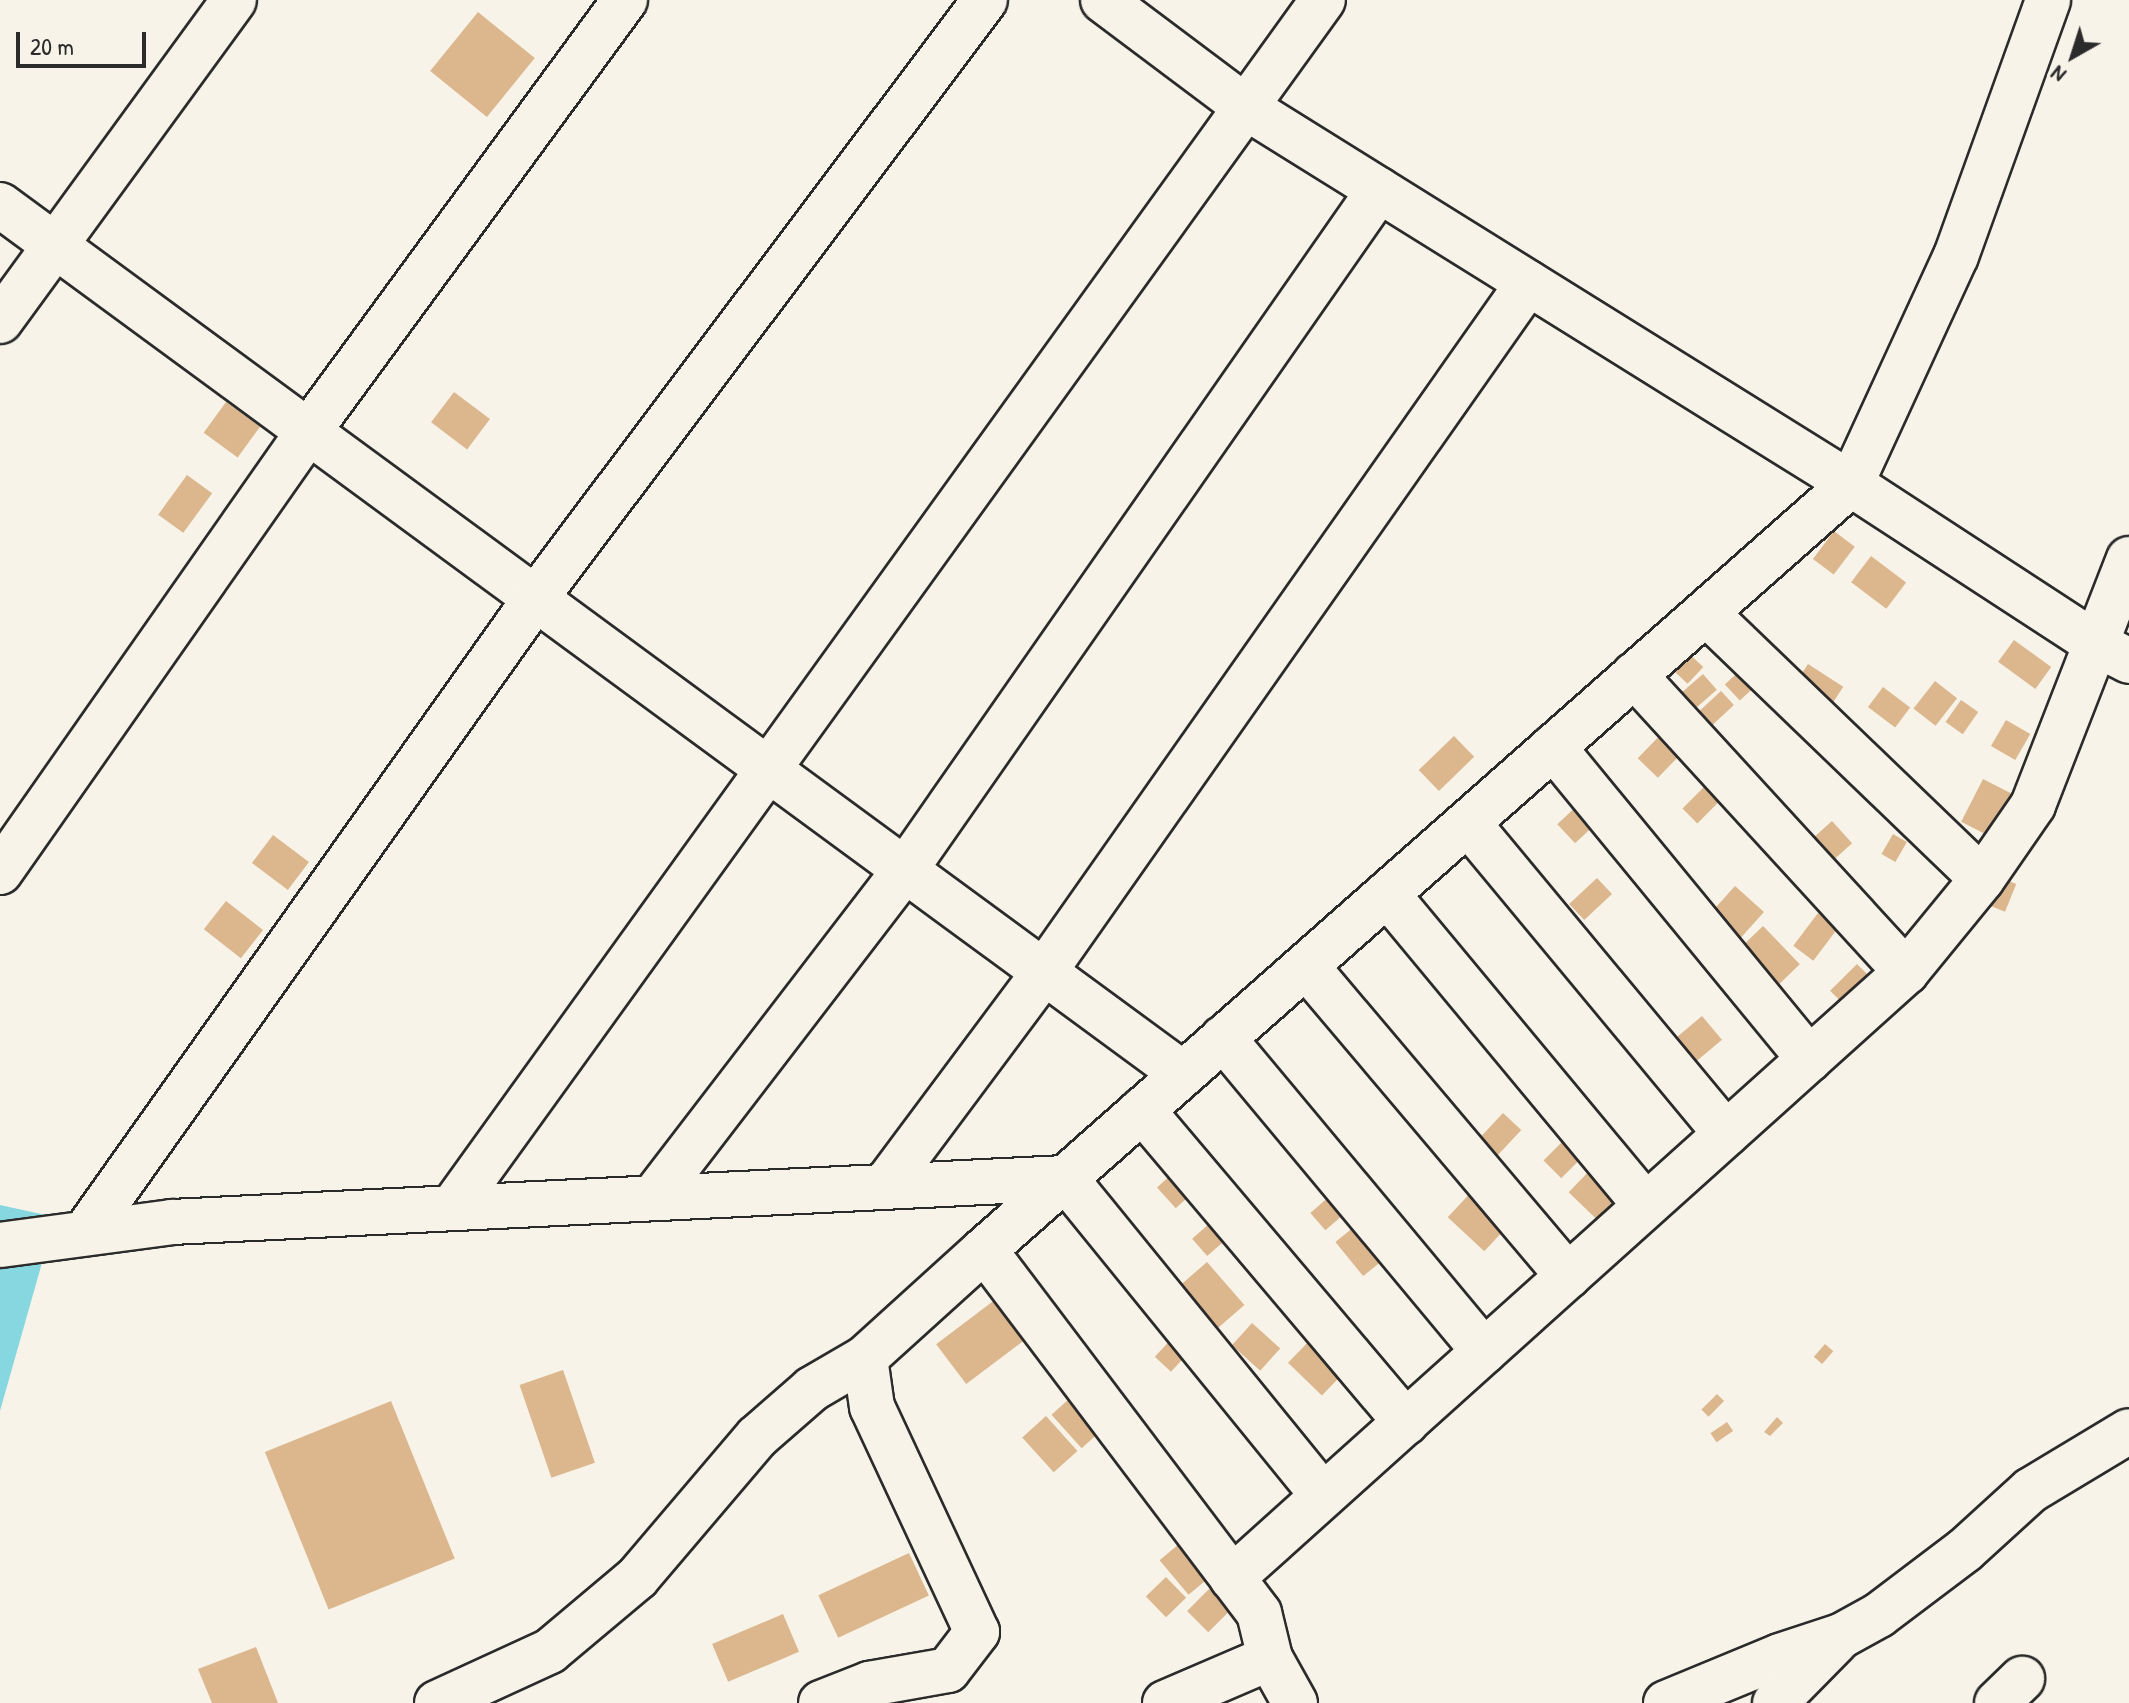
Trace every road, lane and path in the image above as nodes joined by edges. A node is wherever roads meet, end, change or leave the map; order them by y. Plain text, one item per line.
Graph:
1 (234, 0) edge
2 (625, 0) edge
3 (985, 0) edge
4 (1103, 0) edge
5 (1323, 0) edge
6 (2048, 0) edge
7 (1244, 106) junction
8 (1379, 190) junction
9 (0, 205) edge
10 (55, 245) junction
11 (1528, 283) junction
12 (0, 321) edge
13 (308, 432) junction
14 (1851, 484) junction
15 (2129, 559) edge
16 (535, 599) junction
17 (1706, 613) junction
18 (2113, 653) edge
19 (1634, 675) junction
20 (1553, 747) junction
21 (767, 769) junction
22 (1468, 823) junction
23 (905, 870) junction
24 (0, 872) edge
25 (1982, 879) junction
26 (1387, 894) junction
27 (1306, 966) junction
28 (1044, 972) junction
29 (1906, 972) junction
30 (1223, 1038) junction
31 (1809, 1059) junction
32 (1183, 1074) junction
33 (1142, 1110) junction
34 (1726, 1134) junction
35 (1065, 1178) junction
36 (884, 1187) junction
37 (653, 1198) junction
38 (1646, 1206) junction
39 (452, 1208) junction
40 (85, 1233) junction
41 (0, 1245) edge
42 (984, 1250) junction
43 (1568, 1276) junction
44 (1484, 1351) junction
45 (865, 1358) junction
46 (1406, 1422) junction
47 (2129, 1431) edge
48 (1323, 1496) junction
49 (1232, 1578) junction
50 (1841, 1636) junction
51 (1270, 1658) junction
52 (437, 1703) edge
53 (821, 1703) edge
54 (1165, 1703) edge
55 (1295, 1703) edge
56 (1666, 1703) edge
57 (1775, 1703) edge

1 - 10 street
2 - 13 street
3 - 16 street
4 - 7 street
5 - 7 street
6 - 14 street
7 - 8 street
7 - 21 street
8 - 11 street
8 - 23 street
9 - 10 street
10 - 12 street
10 - 13 street
11 - 14 street
11 - 28 street
13 - 16 street
13 - 24 street
14 - 17 street
14 - 18 street
15 - 18 street
16 - 21 street
16 - 40 street
17 - 19 street
17 - 25 street
18 - 25 street
19 - 20 street
19 - 29 street
20 - 22 street
20 - 31 street
21 - 23 street
21 - 39 street
22 - 26 street
22 - 34 street
23 - 28 street
23 - 37 street
25 - 29 street
26 - 27 street
26 - 38 street
27 - 30 street
27 - 43 street
28 - 32 street
28 - 36 street
29 - 31 street
30 - 32 street
30 - 44 street
31 - 34 street
32 - 33 street
33 - 35 street
33 - 46 street
34 - 38 street
35 - 36 street
35 - 42 street
35 - 48 street
36 - 37 street
37 - 39 street
38 - 43 street
39 - 40 street
40 - 41 street
42 - 45 street
42 - 49 street
43 - 44 street
44 - 46 street
45 - 52 street
45 - 53 street
46 - 48 street
47 - 50 street
48 - 49 street
49 - 51 street
50 - 56 street
50 - 57 street
51 - 54 street
51 - 55 street

